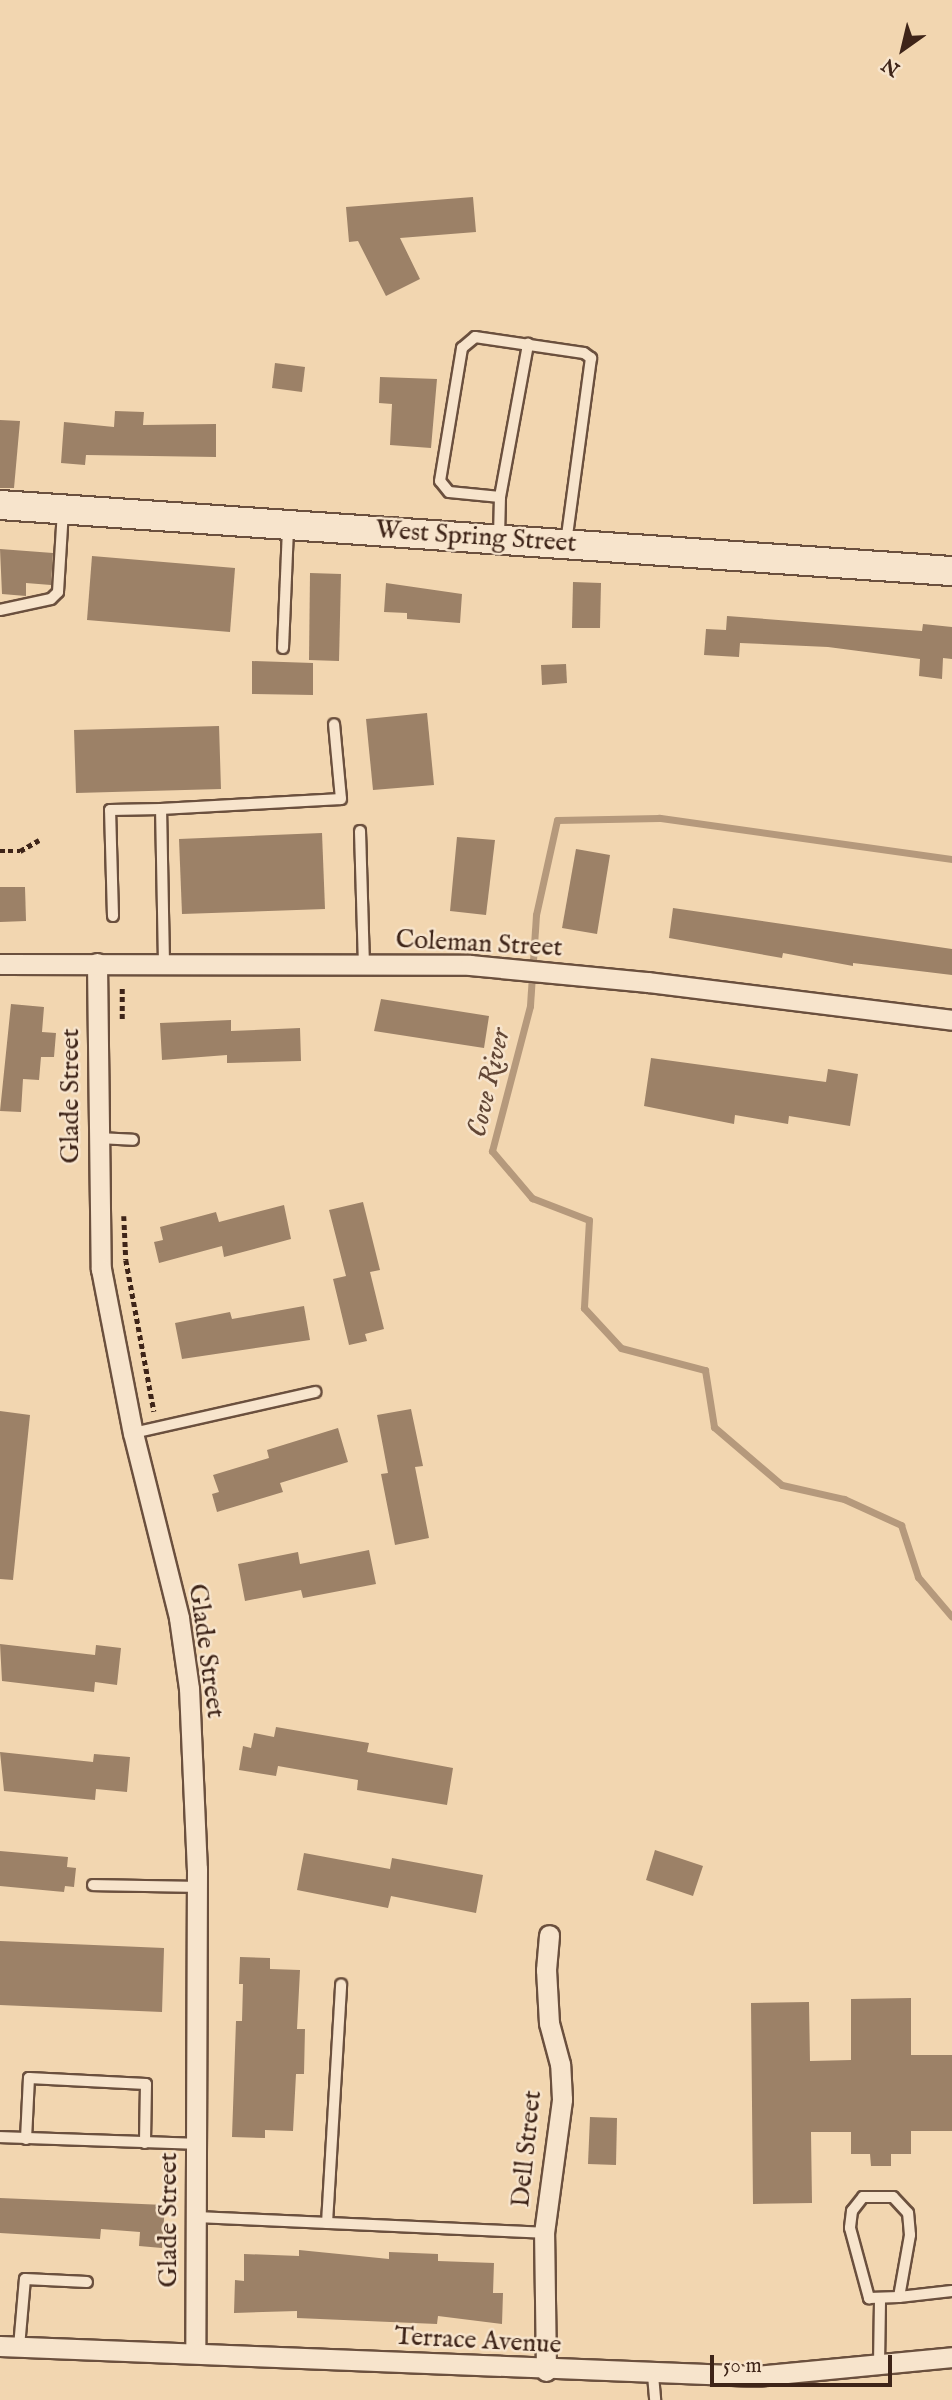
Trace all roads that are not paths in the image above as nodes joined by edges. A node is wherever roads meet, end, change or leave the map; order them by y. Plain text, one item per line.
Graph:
1 (528, 344) junction
2 (500, 497) junction
3 (0, 505) edge
4 (63, 508) junction
5 (288, 523) junction
6 (498, 539) junction
7 (566, 543) junction
8 (952, 571) edge
9 (0, 610) edge
10 (283, 648) dead end
11 (334, 724) dead end
12 (161, 809) junction
13 (360, 831) dead end
14 (113, 916) dead end
15 (97, 963) junction
16 (164, 963) junction
17 (0, 964) edge
18 (364, 966) junction
19 (952, 1020) edge
20 (97, 1138) junction
21 (133, 1140) dead end
22 (315, 1392) dead end
23 (133, 1433) junction
24 (93, 1885) dead end
25 (197, 1887) junction
26 (549, 1936) dead end
27 (341, 1984) dead end
28 (0, 2137) edge
29 (26, 2139) junction
30 (145, 2143) junction
31 (196, 2144) junction
32 (196, 2217) junction
33 (327, 2223) junction
34 (544, 2233) junction
35 (87, 2282) dead end
36 (952, 2291) edge
37 (899, 2297) junction
38 (880, 2298) junction
39 (10, 2346) edge
40 (195, 2353) junction
41 (952, 2357) edge
42 (878, 2366) junction
43 (546, 2371) junction
44 (653, 2375) junction
45 (655, 2400) edge

1 - 2 lane
1 - 2 lane
1 - 7 lane
2 - 6 lane
3 - 4 main road, West Spring Street
4 - 5 main road, West Spring Street
4 - 9 lane
5 - 6 main road, West Spring Street
5 - 10 lane
6 - 7 main road, West Spring Street
7 - 8 main road, West Spring Street
11 - 12 lane
12 - 14 lane
12 - 16 lane
13 - 18 lane
15 - 16 street, Coleman Street
15 - 17 street, Coleman Street
15 - 20 street, Glade Street
16 - 18 street, Coleman Street
18 - 19 street, Coleman Street
20 - 21 lane
20 - 23 street, Glade Street
22 - 23 lane
23 - 25 street, Glade Street
24 - 25 lane
25 - 31 street, Glade Street
26 - 34 street, Dell Street
27 - 33 lane
28 - 29 lane
29 - 30 lane
29 - 30 lane
30 - 31 lane
31 - 32 street, Glade Street
32 - 33 lane
32 - 40 street, Glade Street
33 - 34 lane
34 - 43 street, Dell Street
35 - 39 lane
36 - 37 lane
37 - 38 lane
37 - 38 lane
38 - 42 lane
39 - 40 street, Terrace Avenue
40 - 43 street, Terrace Avenue
41 - 42 street, Terrace Avenue
42 - 44 street, Terrace Avenue
43 - 44 street, Terrace Avenue
44 - 45 lane

